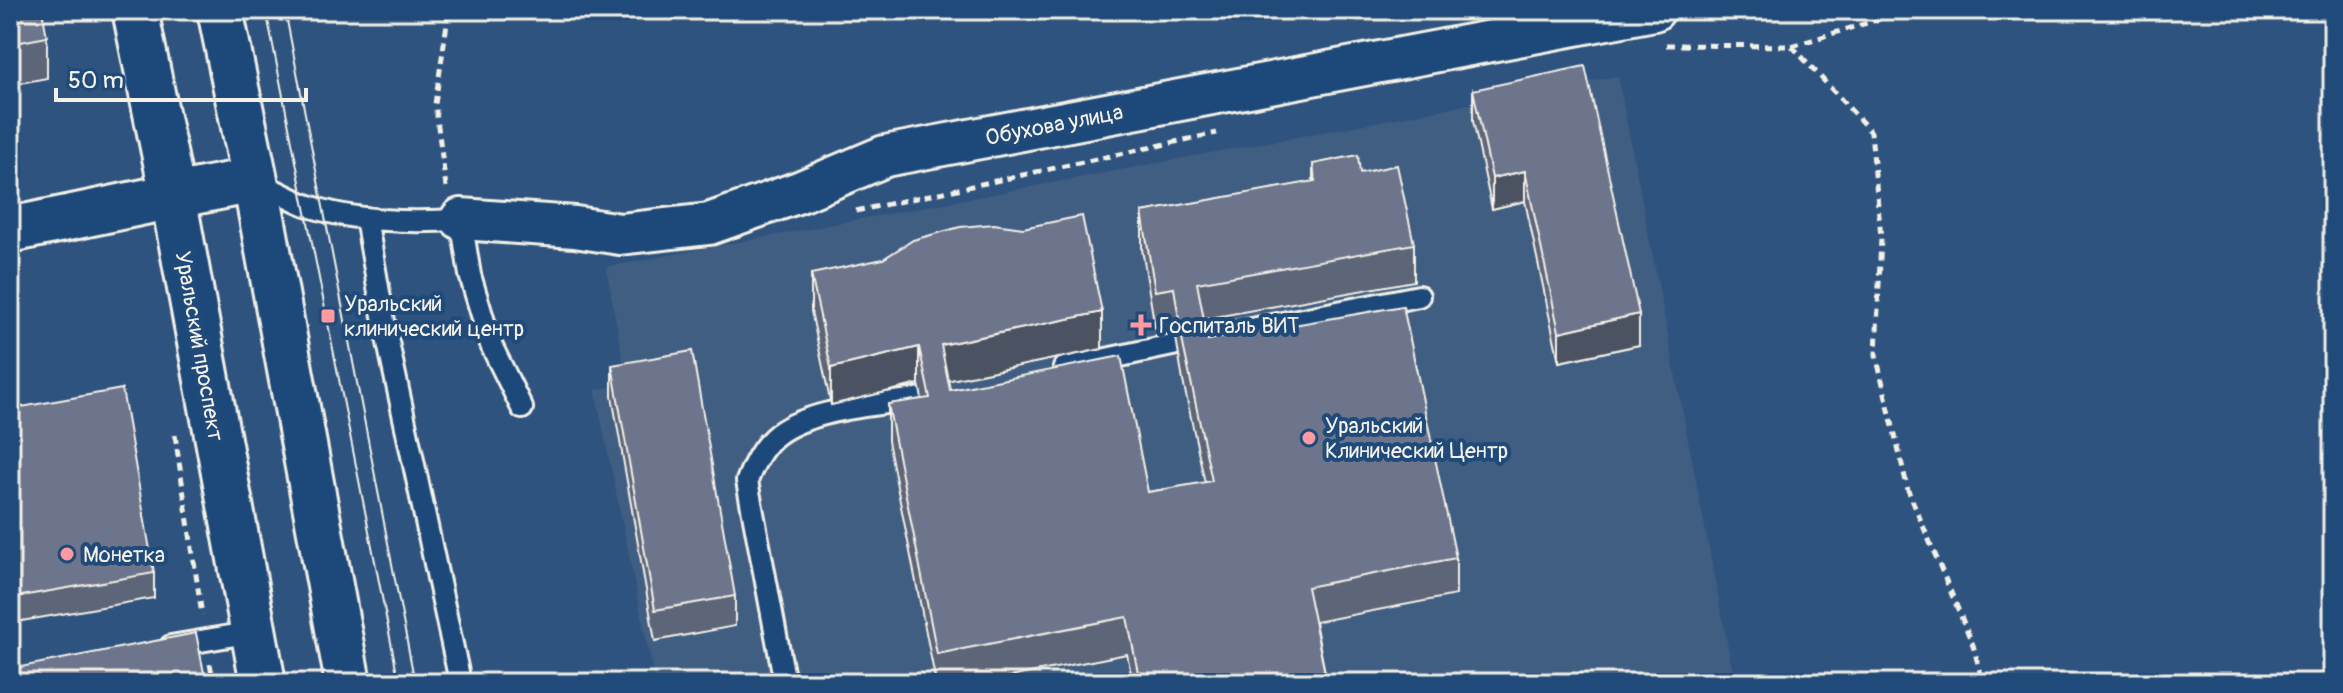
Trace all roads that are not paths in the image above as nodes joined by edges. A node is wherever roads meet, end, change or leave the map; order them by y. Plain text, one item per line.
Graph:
1 (135, 10) edge
2 (220, 10) edge
3 (1652, 27) edge
4 (255, 180) junction
5 (173, 196) junction
6 (366, 218) junction
7 (455, 220) junction
8 (10, 230) edge
9 (1419, 296) dead end
10 (1201, 339) edge
11 (1177, 344) edge
12 (1052, 370) edge
13 (922, 398) edge
14 (522, 408) dead end
15 (253, 632) junction
16 (145, 651) edge
17 (263, 683) edge
18 (348, 683) edge
19 (457, 683) edge
20 (785, 683) edge

1 - 5 main road, Уральский проспект
2 - 4 main road
3 - 7 street, Обухова улица
4 - 5 main road
4 - 6 lane
4 - 18 main road
5 - 8 main road
5 - 15 main road, Уральский проспект
6 - 7 lane
6 - 19 lane
7 - 14 lane
9 - 10 lane
11 - 12 lane
13 - 20 lane
15 - 16 lane
15 - 17 main road, Уральский проспект

